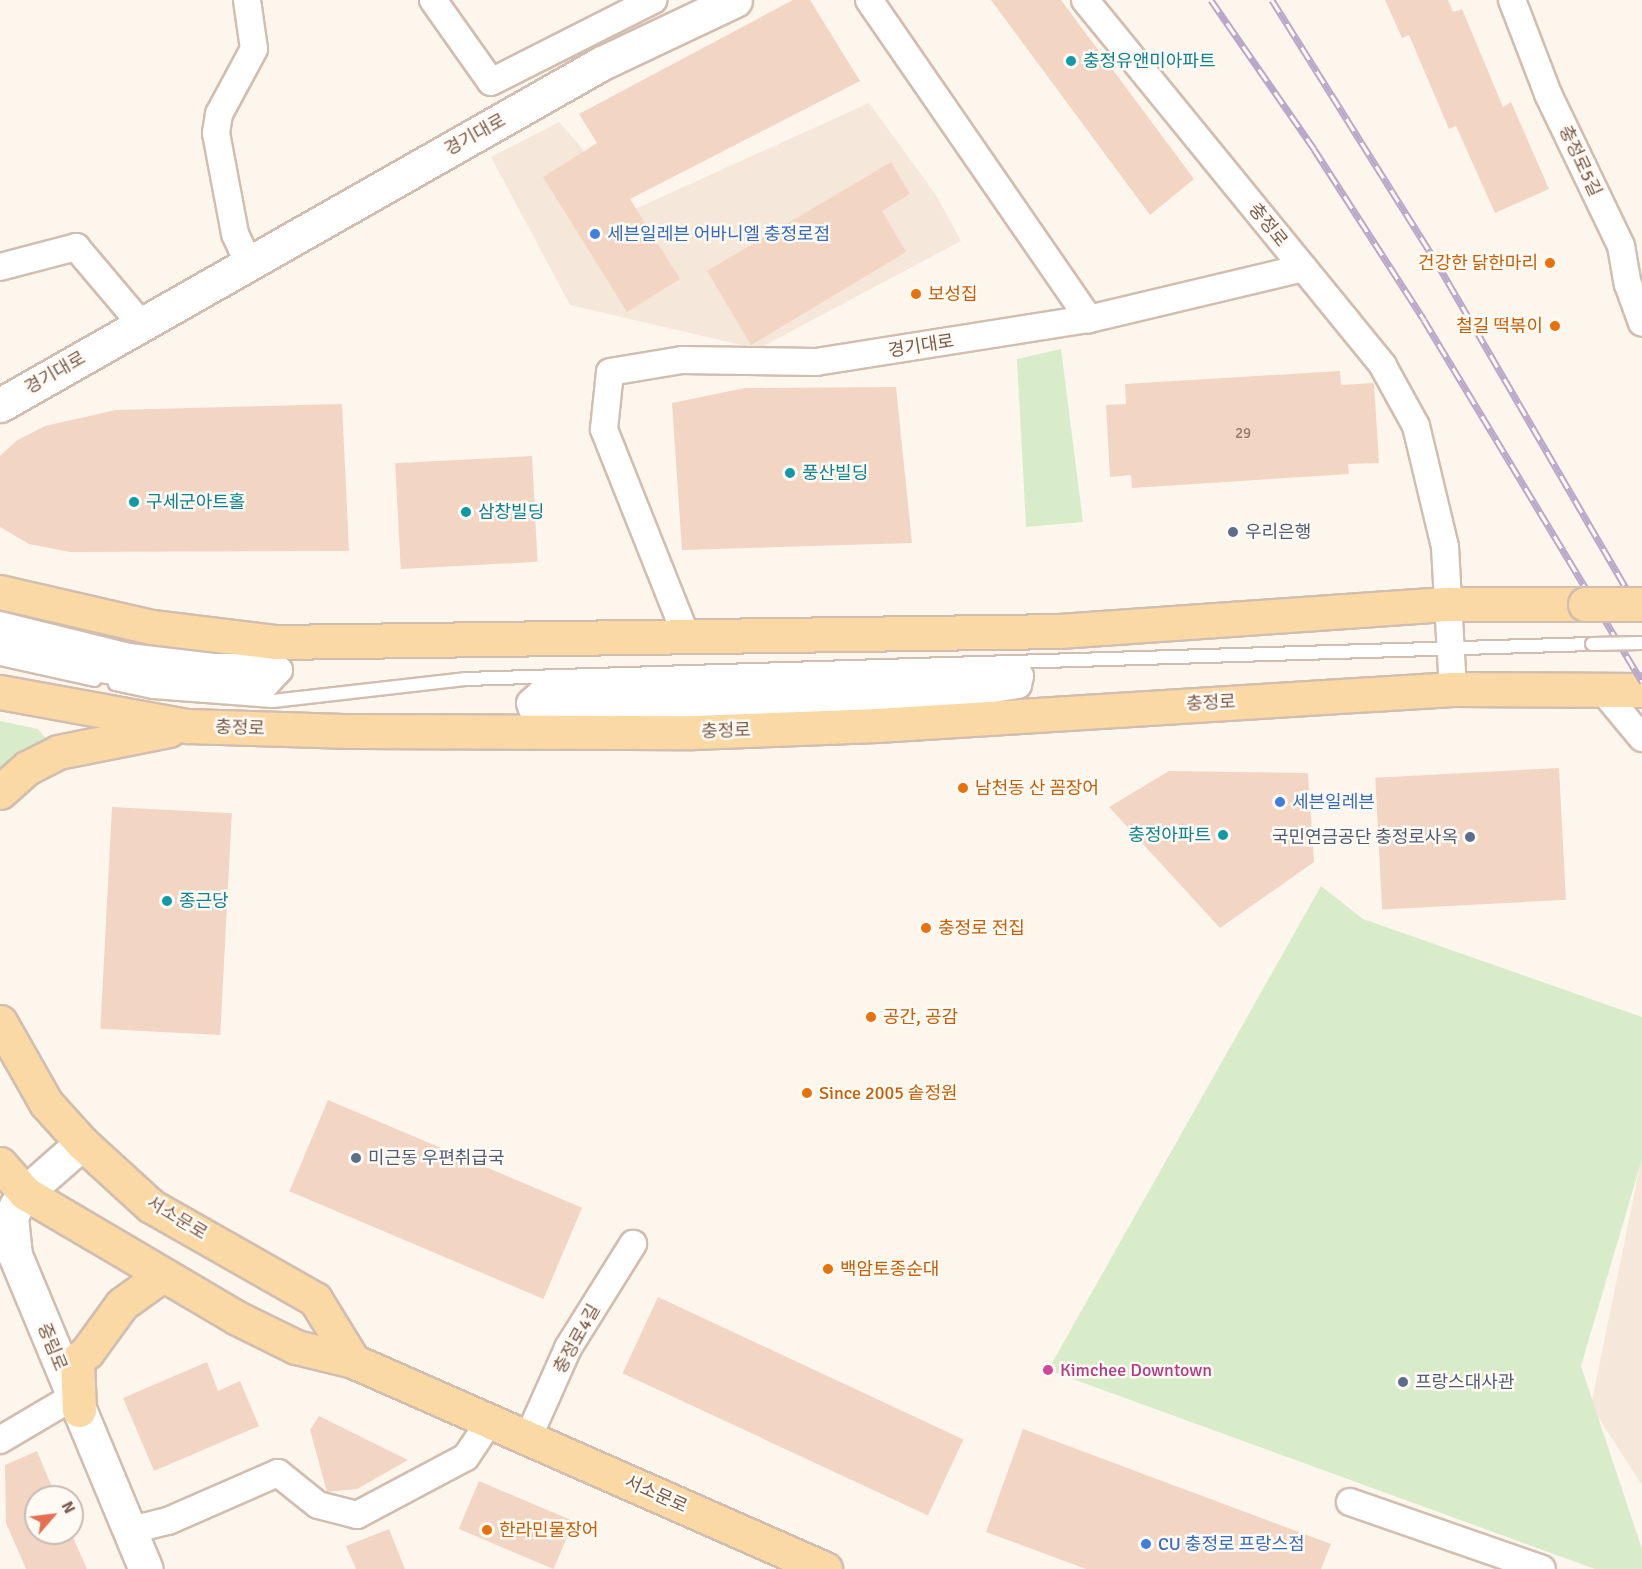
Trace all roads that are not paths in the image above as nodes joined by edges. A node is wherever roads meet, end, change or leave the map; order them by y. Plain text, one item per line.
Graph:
1 (247, 0) edge
2 (433, 0) edge
3 (653, 0) edge
4 (735, 0) edge
5 (869, 0) edge
6 (1085, 0) edge
7 (1516, 1) edge
8 (700, 7) edge
9 (1632, 243) edge
10 (248, 262) junction
11 (0, 267) edge
12 (1303, 268) junction
13 (1089, 320) junction
14 (1642, 323) edge
15 (141, 324) junction
16 (0, 405) edge
17 (0, 592) edge
18 (1449, 604) junction
19 (1642, 604) edge
20 (0, 625) edge
21 (687, 638) junction
22 (0, 642) edge
23 (1642, 643) edge
24 (1451, 647) junction
25 (0, 659) edge
26 (1020, 676) joint
27 (1454, 689) junction
28 (1624, 691) edge
29 (0, 692) edge
30 (188, 726) junction
31 (1642, 738) edge
32 (0, 792) edge
33 (0, 1022) edge
34 (82, 1143) junction
35 (0, 1164) edge
36 (25, 1192) junction
37 (633, 1244) dead end
38 (8, 1257) edge
39 (162, 1275) junction
40 (353, 1361) junction
41 (75, 1404) junction
42 (490, 1421) junction
43 (528, 1438) junction
44 (0, 1440) edge
45 (1350, 1502) dead end
46 (131, 1530) junction
47 (822, 1568) edge
48 (146, 1569) edge
49 (1542, 1569) edge

1 - 10 street
2 - 3 street
4 - 8 main road, 경기대로
5 - 13 street
6 - 12 street, 충정로
7 - 9 street, 충정로5길
8 - 10 main road, 경기대로
9 - 14 street, 충정로5길
10 - 15 main road, 경기대로
11 - 15 street
12 - 13 street, 경기대로
12 - 18 street, 충정로
13 - 21 street, 경기대로
15 - 16 main road, 경기대로
17 - 21 main road
18 - 19 main road, bridge
18 - 21 main road
18 - 24 street, 충정로
20 - 22 street
23 - 24 lane, bridge
24 - 25 lane
24 - 27 street, 충정로
26 - 26 street
27 - 28 main road, 충정로
27 - 30 main road, 충정로
28 - 31 street, 충정로
29 - 30 main road, 충정로
30 - 32 main road
33 - 34 main road, 서소문로
34 - 36 main road, 중림로
34 - 40 main road, 서소문로
35 - 36 main road, 서소문로
36 - 38 main road, 중림로
36 - 39 main road, 서소문로
37 - 43 street, 충정로4길
38 - 41 main road, 중림로
39 - 40 main road, 서소문로
39 - 41 main road
40 - 42 main road, 서소문로
41 - 44 street
41 - 46 main road, 중림로
42 - 43 main road, 서소문로
42 - 46 street
43 - 47 main road, 서소문로
45 - 49 street
46 - 48 main road, 중림로

